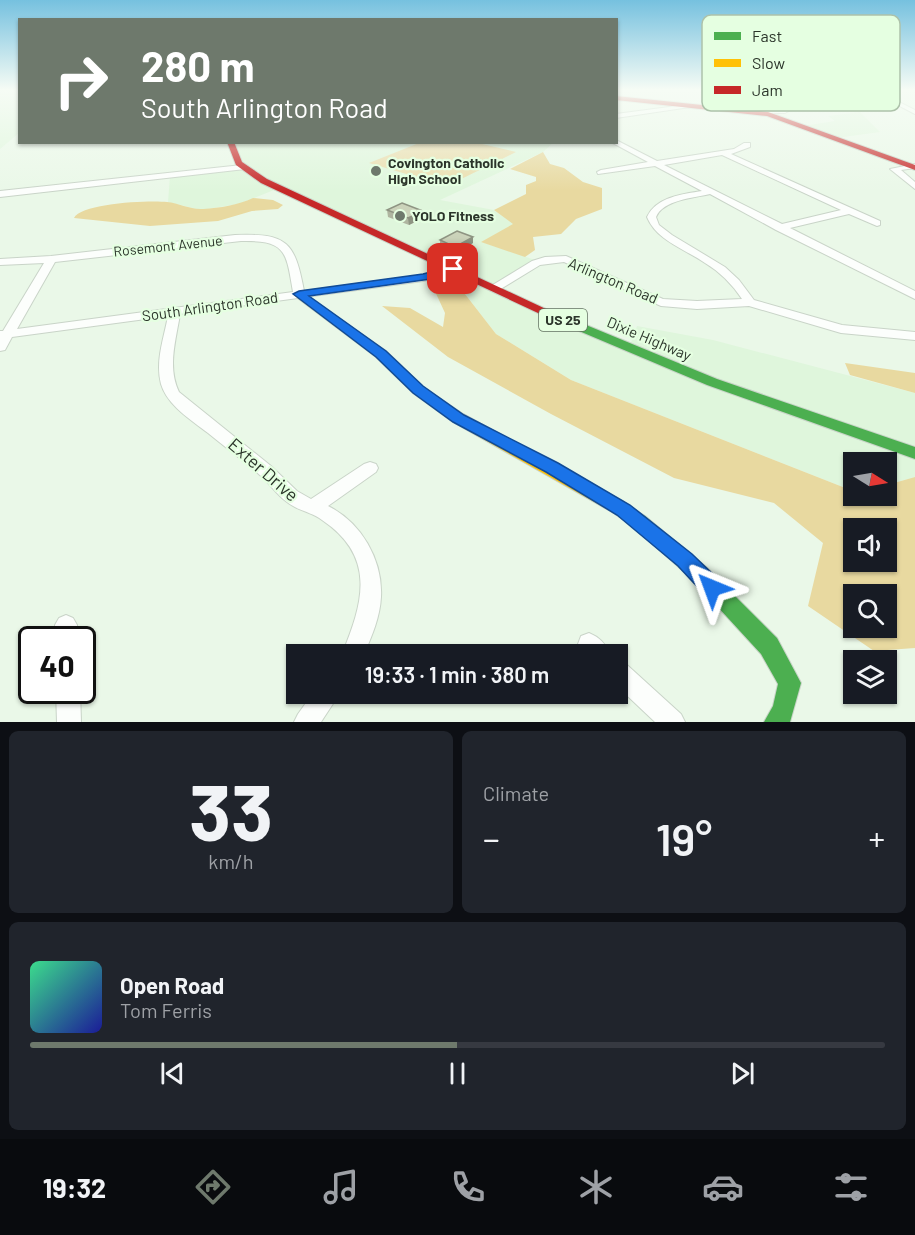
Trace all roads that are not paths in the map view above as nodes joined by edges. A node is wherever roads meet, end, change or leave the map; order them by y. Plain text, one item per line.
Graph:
1 (794, 124) edge
2 (231, 144) edge
3 (618, 144) edge
4 (747, 145) dead end
5 (723, 153) junction
6 (656, 164) junction
7 (914, 166) edge
8 (242, 167) junction
9 (601, 172) dead end
10 (915, 186) edge
11 (709, 192) junction
12 (0, 194) edge
13 (849, 211) junction
14 (877, 223) dead end
15 (779, 228) junction
16 (51, 259) junction
17 (0, 261) edge
18 (453, 269) junction
19 (495, 288) junction
20 (299, 294) junction
21 (915, 296) edge
22 (750, 302) junction
23 (175, 312) junction
24 (5, 334) edge
25 (915, 336) edge
26 (0, 347) edge
27 (915, 453) edge
28 (370, 468) dead end
29 (311, 508) junction
30 (357, 644) edge
31 (628, 681) edge
32 (68, 704) edge
33 (320, 704) edge
34 (69, 722) edge
35 (306, 722) edge
36 (673, 722) edge
37 (776, 722) edge

1 - 7 street
2 - 8 street
3 - 6 street
4 - 5 street
5 - 6 street
5 - 13 street
6 - 9 street
6 - 11 street
7 - 10 street
8 - 12 street
8 - 18 street, Dixie Highway / US 25
11 - 15 street
11 - 22 street
13 - 14 street
13 - 15 street
15 - 21 street
16 - 17 street, Rosemont Avenue
16 - 20 street, Rosemont Avenue
16 - 24 street
18 - 19 street, Dixie Highway / US 25
18 - 20 street, South Arlington Road
19 - 22 street, Arlington Road
19 - 27 street, Dixie Highway / US 25
20 - 23 street, South Arlington Road
20 - 37 street
22 - 25 street, Arlington Road
23 - 24 street, South Arlington Road
23 - 29 street, Exter Drive
24 - 26 street
28 - 29 street
29 - 30 street, Exter Drive
31 - 36 street
32 - 34 street
33 - 35 street

